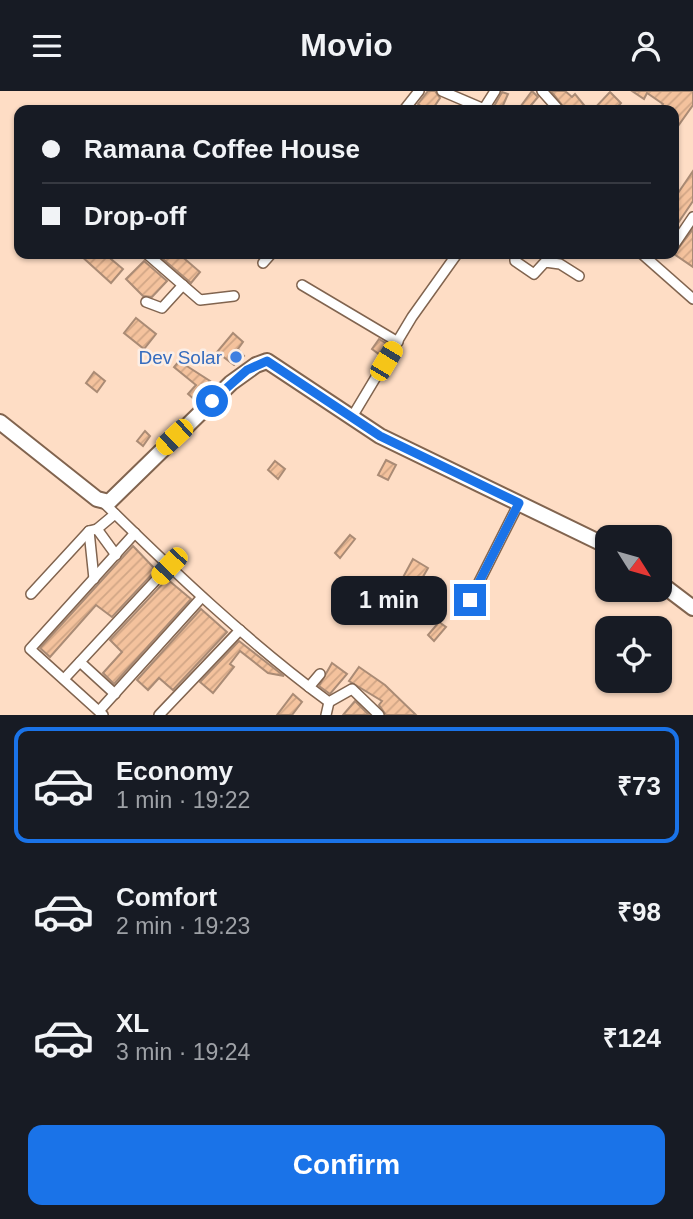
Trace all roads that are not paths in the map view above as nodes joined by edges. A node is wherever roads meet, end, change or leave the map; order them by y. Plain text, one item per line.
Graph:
1 (419, 91) edge
2 (442, 91) edge
3 (542, 91) edge
4 (408, 105) edge
5 (476, 105) edge
6 (555, 105) edge
7 (693, 217) edge
8 (679, 238) edge
9 (153, 259) edge
10 (267, 259) edge
11 (454, 259) edge
12 (515, 259) edge
13 (648, 259) edge
14 (263, 263) dead end
15 (579, 276) dead end
16 (183, 285) junction
17 (302, 285) dead end
18 (234, 296) dead end
19 (693, 299) edge
20 (146, 302) dead end
21 (398, 342) junction
22 (352, 417) junction
23 (0, 422) edge
24 (103, 502) junction
25 (519, 503) junction
26 (115, 513) junction
27 (93, 530) junction
28 (135, 533) junction
29 (595, 540) edge
30 (116, 555) junction
31 (169, 566) junction
32 (94, 579) junction
33 (672, 592) edge
34 (31, 594) dead end
35 (202, 597) junction
36 (470, 600) dead end
37 (693, 608) edge
38 (240, 630) junction
39 (80, 662) junction
40 (320, 674) dead end
41 (64, 679) junction
42 (309, 687) junction
43 (115, 694) junction
44 (329, 702) junction
45 (101, 713) edge
46 (159, 715) edge
47 (326, 715) edge
48 (379, 715) edge

1 - 4 street
2 - 5 street
3 - 6 street
7 - 8 street
9 - 16 street
10 - 14 street
11 - 21 street
12 - 15 street
13 - 19 street
16 - 18 street
16 - 20 street
17 - 21 street
21 - 22 street
22 - 24 main road
22 - 25 main road
23 - 24 main road
24 - 26 street
25 - 29 main road
25 - 36 street
26 - 27 street
26 - 28 street
27 - 30 street
27 - 32 street
27 - 34 street
28 - 30 street
28 - 31 street
30 - 32 street
31 - 35 street
31 - 39 street
32 - 41 street
33 - 37 main road
35 - 38 street
35 - 43 street
38 - 42 street
38 - 46 street
39 - 41 street
39 - 43 street
40 - 42 street
41 - 45 street
42 - 44 street
43 - 45 street
44 - 47 street
44 - 48 street

